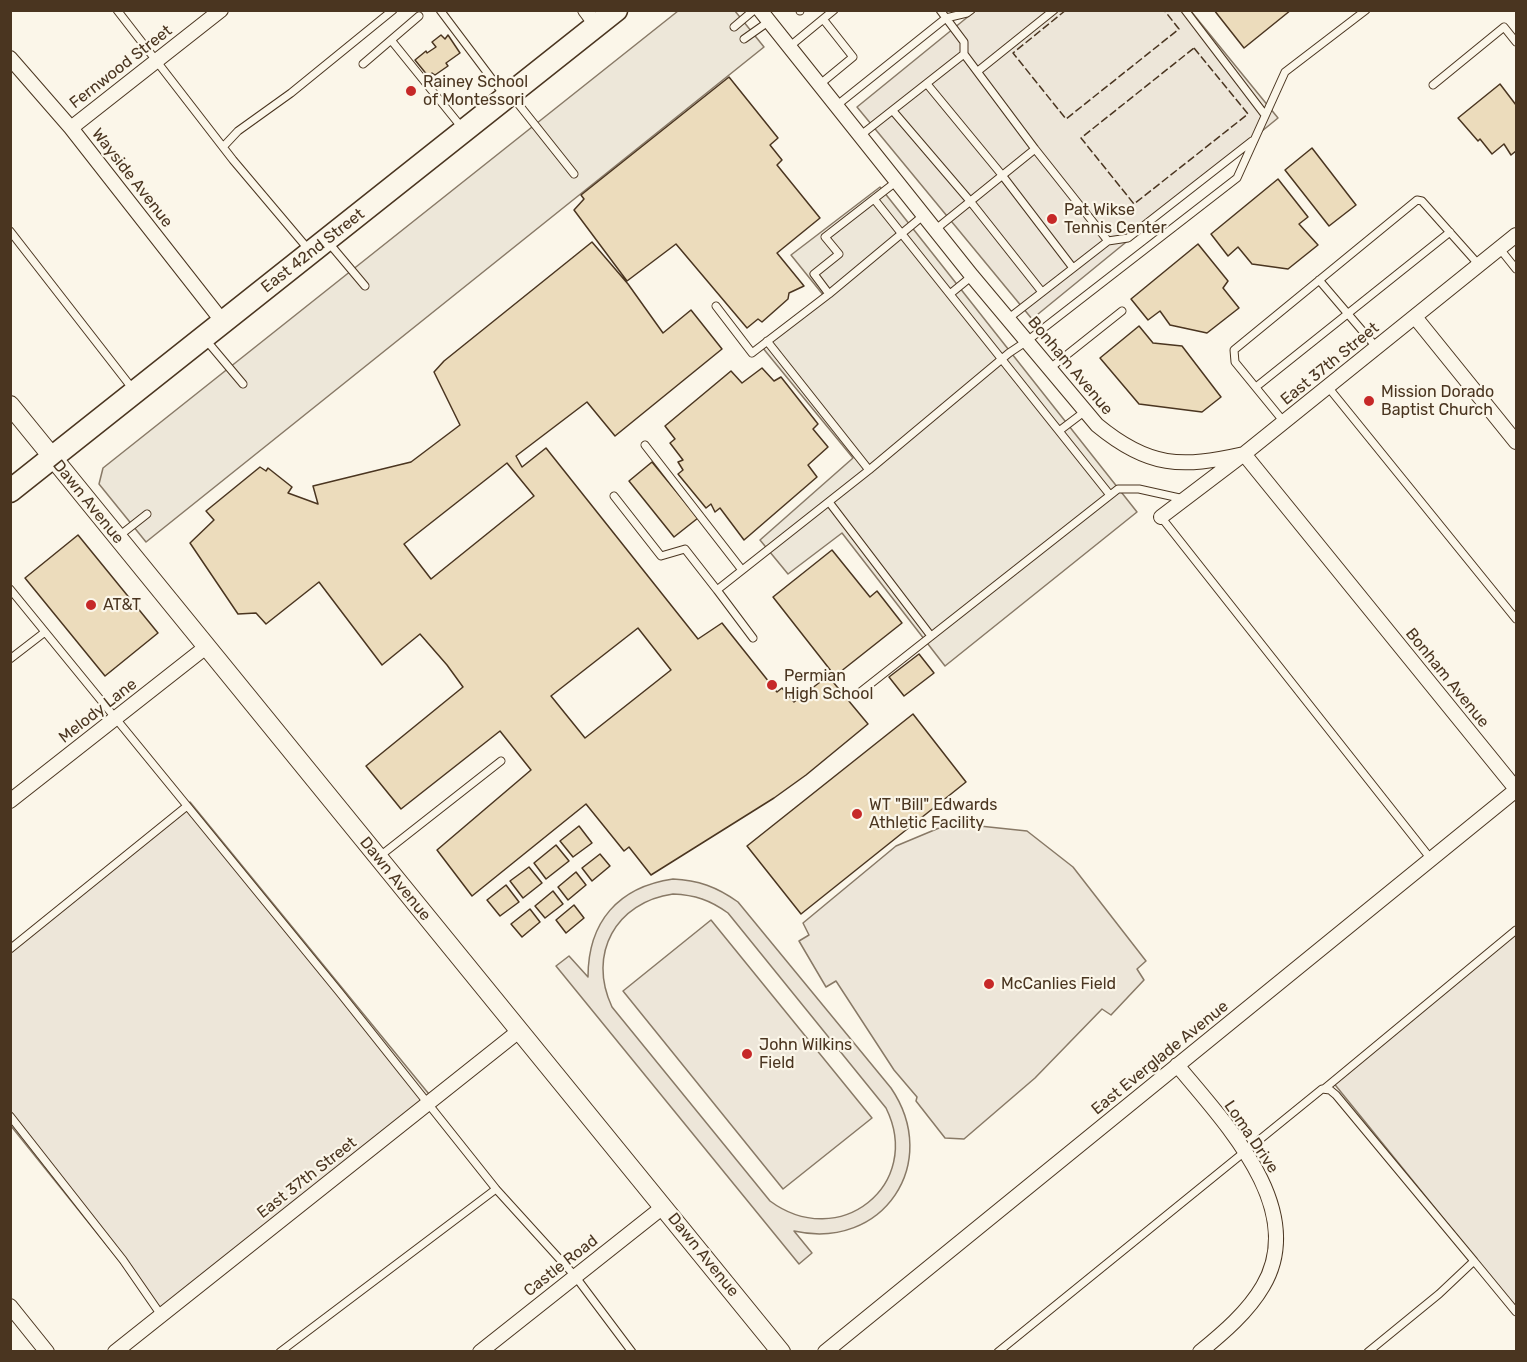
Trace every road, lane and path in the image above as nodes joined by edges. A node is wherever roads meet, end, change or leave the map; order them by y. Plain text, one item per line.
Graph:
1 (117, 10) edge
2 (221, 10) edge
3 (393, 10) edge
4 (440, 10) edge
5 (616, 10) edge
6 (754, 10) edge
7 (834, 10) edge
8 (940, 10) edge
9 (971, 10) edge
10 (1054, 10) edge
11 (1185, 10) edge
12 (1366, 10) edge
13 (419, 15) dead end
14 (764, 16) edge
15 (591, 18) edge
16 (946, 18) junction
17 (824, 19) junction
18 (734, 27) dead end
19 (391, 39) junction
20 (744, 39) dead end
21 (1516, 42) edge
22 (789, 47) junction
23 (964, 54) junction
24 (10, 58) edge
25 (156, 61) junction
26 (363, 64) dead end
27 (978, 71) junction
28 (927, 84) junction
29 (819, 85) junction
30 (1433, 85) dead end
31 (508, 96) junction
32 (836, 106) junction
33 (892, 111) junction
34 (1265, 114) junction
35 (71, 128) junction
36 (464, 131) junction
37 (861, 135) junction
38 (1254, 140) junction
39 (223, 147) junction
40 (1035, 148) junction
41 (574, 174) dead end
42 (1002, 175) junction
43 (897, 181) junction
44 (874, 199) junction
45 (970, 201) junction
46 (924, 214) junction
47 (936, 229) junction
48 (10, 231) edge
49 (1450, 232) junction
50 (901, 233) junction
51 (1516, 235) edge
52 (1108, 241) junction
53 (319, 246) junction
54 (1500, 249) junction
55 (1479, 266) junction
56 (1073, 268) junction
57 (1516, 269) edge
58 (972, 276) junction
59 (1319, 280) junction
60 (365, 286) dead end
61 (1042, 292) junction
62 (829, 294) junction
63 (950, 294) junction
64 (716, 306) dead end
65 (1122, 311) dead end
66 (1347, 313) junction
67 (1415, 317) junction
68 (1008, 318) junction
69 (223, 322) junction
70 (204, 338) junction
71 (767, 341) junction
72 (1027, 341) junction
73 (1377, 348) junction
74 (1002, 359) junction
75 (1050, 369) junction
76 (243, 384) dead end
77 (1256, 387) junction
78 (1328, 387) junction
79 (135, 392) junction
80 (10, 405) edge
81 (1084, 412) junction
82 (1284, 422) junction
83 (1059, 431) junction
84 (1516, 442) edge
85 (645, 444) dead end
86 (1244, 454) junction
87 (52, 458) junction
88 (869, 470) junction
89 (10, 491) edge
90 (1110, 495) junction
91 (614, 496) dead end
92 (1184, 499) junction
93 (829, 502) junction
94 (147, 514) dead end
95 (1161, 516) joint
96 (117, 537) junction
97 (742, 570) junction
98 (10, 589) edge
99 (717, 590) junction
100 (1516, 618) edge
101 (45, 632) junction
102 (931, 636) junction
103 (753, 638) dead end
104 (206, 646) junction
105 (10, 659) edge
106 (859, 693) dead end
107 (115, 718) junction
108 (501, 761) dead end
109 (1516, 790) edge
110 (10, 801) edge
111 (187, 806) junction
112 (378, 858) junction
113 (1431, 860) junction
114 (1516, 930) edge
115 (10, 949) edge
116 (519, 1030) junction
117 (1177, 1065) junction
118 (1324, 1089) junction
119 (428, 1102) junction
120 (10, 1116) edge
121 (1244, 1151) junction
122 (496, 1189) junction
123 (663, 1207) junction
124 (1474, 1261) junction
125 (575, 1276) junction
126 (10, 1306) edge
127 (1516, 1312) edge
128 (161, 1315) junction
129 (46, 1352) edge
130 (115, 1352) edge
131 (280, 1352) edge
132 (480, 1352) edge
133 (632, 1352) edge
134 (781, 1352) edge
135 (825, 1352) edge
136 (998, 1352) edge
137 (1200, 1352) edge
138 (1368, 1352) edge

1 - 25 lane
2 - 25 street, Fernwood Street
3 - 39 lane
4 - 31 lane
5 - 15 highway, East 42nd Street
6 - 18 lane
7 - 17 lane
8 - 16 lane
9 - 16 lane
10 - 27 lane
11 - 34 lane
12 - 34 lane
13 - 19 lane
14 - 20 lane
14 - 22 street, Bonham Avenue
15 - 31 highway, East 42nd Street
16 - 23 lane
16 - 32 lane
17 - 22 lane
17 - 29 lane
19 - 26 lane
19 - 36 lane
21 - 30 lane
22 - 29 street, Bonham Avenue
23 - 27 lane
23 - 28 lane
24 - 35 street, Wayside Avenue
25 - 35 street, Fernwood Street
25 - 39 lane
27 - 40 lane
28 - 33 lane
28 - 42 lane
29 - 32 street, Bonham Avenue
31 - 36 highway, East 42nd Street
31 - 41 lane
32 - 37 street, Bonham Avenue
33 - 37 lane
33 - 45 lane
34 - 38 lane
35 - 69 street, Wayside Avenue
36 - 53 highway, East 42nd Street
37 - 43 street, Bonham Avenue
38 - 52 lane
38 - 72 lane
39 - 53 lane
40 - 42 lane
40 - 52 lane
42 - 45 lane
42 - 56 lane
43 - 44 lane
43 - 46 street, Bonham Avenue
44 - 50 lane
44 - 62 lane
45 - 47 lane
45 - 61 lane
46 - 47 street, Bonham Avenue
46 - 50 lane
47 - 58 street, Bonham Avenue
48 - 79 lane
49 - 55 lane
49 - 59 lane
49 - 66 lane
50 - 62 lane
50 - 63 lane
51 - 54 street, East 37th Street
52 - 56 lane
53 - 60 lane
53 - 69 highway, East 42nd Street
54 - 55 street, East 37th Street
54 - 57 lane
55 - 67 street, East 37th Street
56 - 61 lane
58 - 63 lane
58 - 68 street, Bonham Avenue
59 - 66 lane
59 - 77 lane
61 - 68 lane
62 - 71 lane
63 - 74 lane
64 - 71 lane
65 - 75 lane
66 - 73 lane
66 - 77 lane
67 - 73 street, East 37th Street
67 - 84 street
68 - 72 street, Bonham Avenue
69 - 70 highway, East 42nd Street
70 - 76 lane
70 - 79 highway, East 42nd Street
71 - 88 lane
72 - 74 lane
72 - 75 street, Bonham Avenue
73 - 78 street, East 37th Street
74 - 83 lane
74 - 88 lane
75 - 81 street, Bonham Avenue
77 - 82 lane
78 - 82 street, East 37th Street
78 - 100 lane
79 - 87 highway, East 42nd Street
80 - 87 street, Dawn Avenue
81 - 83 lane
81 - 86 street, Bonham Avenue
82 - 86 street, East 37th Street
83 - 90 lane
85 - 97 lane
86 - 92 street, East 37th Street
86 - 109 street, Bonham Avenue
87 - 89 highway, East 42nd Street
87 - 96 street, Dawn Avenue
88 - 93 lane
90 - 92 lane
90 - 102 lane
91 - 99 lane
92 - 95 street, East 37th Street
93 - 97 lane
93 - 102 lane
94 - 96 lane
95 - 113 lane
96 - 104 street, Dawn Avenue
97 - 99 lane
98 - 101 lane
99 - 103 lane
101 - 105 lane
101 - 107 lane
102 - 106 lane
104 - 107 street, Melody Lane
104 - 112 street, Dawn Avenue
107 - 110 street, Melody Lane
107 - 111 lane
108 - 112 lane
109 - 113 street, East Everglade Avenue
111 - 115 lane
111 - 119 lane
112 - 116 street, Dawn Avenue
113 - 117 street, East Everglade Avenue
114 - 118 lane
116 - 119 street, East 37th Street
116 - 123 street, Dawn Avenue
117 - 121 street, Loma Drive
117 - 135 street, East Everglade Avenue
118 - 121 lane
118 - 124 lane
119 - 122 lane
119 - 128 street, East 37th Street
120 - 128 lane
121 - 136 lane
121 - 137 street, Loma Drive
122 - 125 lane
122 - 131 lane
123 - 125 street, Castle Road
123 - 134 street, Dawn Avenue
124 - 127 lane
124 - 138 lane
125 - 132 street, Castle Road
125 - 133 lane
126 - 129 street
128 - 130 street, East 37th Street

